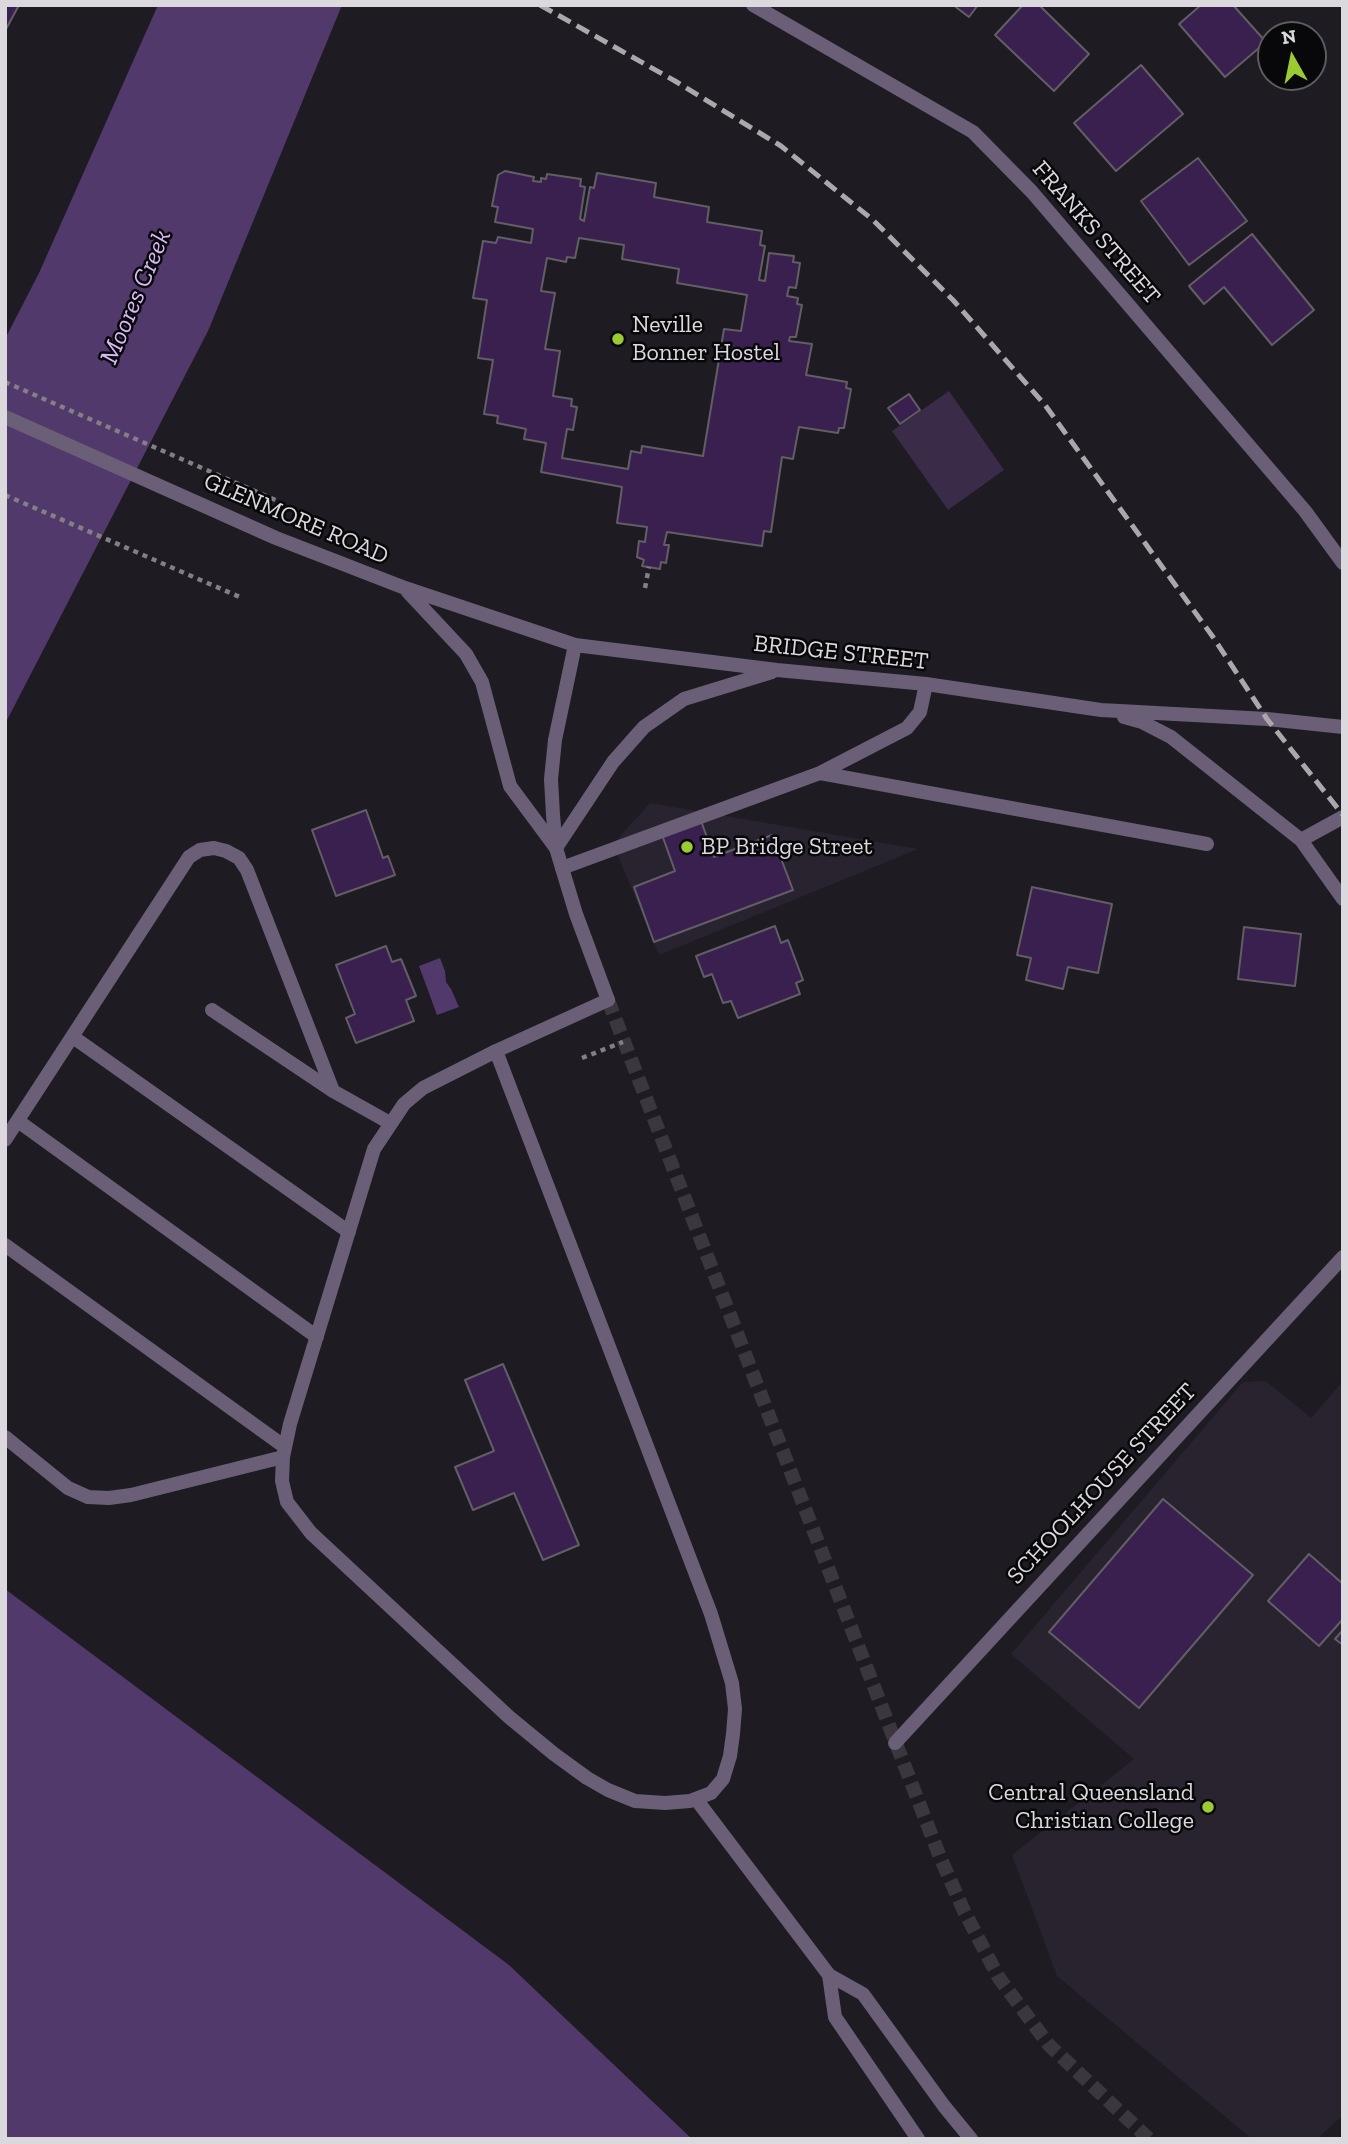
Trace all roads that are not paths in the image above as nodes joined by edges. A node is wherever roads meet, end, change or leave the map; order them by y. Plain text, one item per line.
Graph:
1 (753, 5) edge
2 (5, 417) edge
3 (1343, 563) edge
4 (405, 588) junction
5 (575, 645) junction
6 (777, 670) junction
7 (926, 684) junction
8 (1101, 710) junction
9 (1343, 727) edge
10 (820, 773) junction
11 (1343, 817) edge
12 (1301, 840) junction
13 (1207, 844) dead end
14 (556, 848) junction
15 (562, 868) junction
16 (1343, 899) edge
17 (212, 1010) dead end
18 (73, 1037) junction
19 (496, 1051) junction
20 (333, 1091) junction
21 (18, 1121) junction
22 (390, 1123) junction
23 (5, 1140) edge
24 (349, 1232) junction
25 (5, 1245) edge
26 (1343, 1257) edge
27 (317, 1337) junction
28 (5, 1437) edge
29 (284, 1452) junction
30 (895, 1742) dead end
31 (696, 1798) junction
32 (829, 1975) junction
33 (918, 2139) edge
34 (971, 2139) edge

1 - 3 street, FRANKS STREET
2 - 4 street, GLENMORE ROAD
4 - 5 street, GLENMORE ROAD
4 - 14 street
5 - 6 street, BRIDGE STREET
5 - 14 street
6 - 7 street, BRIDGE STREET
6 - 14 street
7 - 8 street, BRIDGE STREET
7 - 10 street
8 - 9 street, BRIDGE STREET
8 - 12 street, BRIDGE STREET
10 - 13 street
10 - 15 street
11 - 12 street
12 - 16 street, BRIDGE STREET
14 - 15 street
15 - 19 street
17 - 20 street
18 - 20 street
18 - 21 street
18 - 24 street
19 - 22 street
19 - 31 street
20 - 22 street
21 - 23 street
21 - 27 street
22 - 24 street
24 - 27 street
25 - 29 street
26 - 30 street, SCHOOLHOUSE STREET
27 - 29 street
28 - 29 street
29 - 31 street
31 - 32 street
32 - 33 street
32 - 34 street

